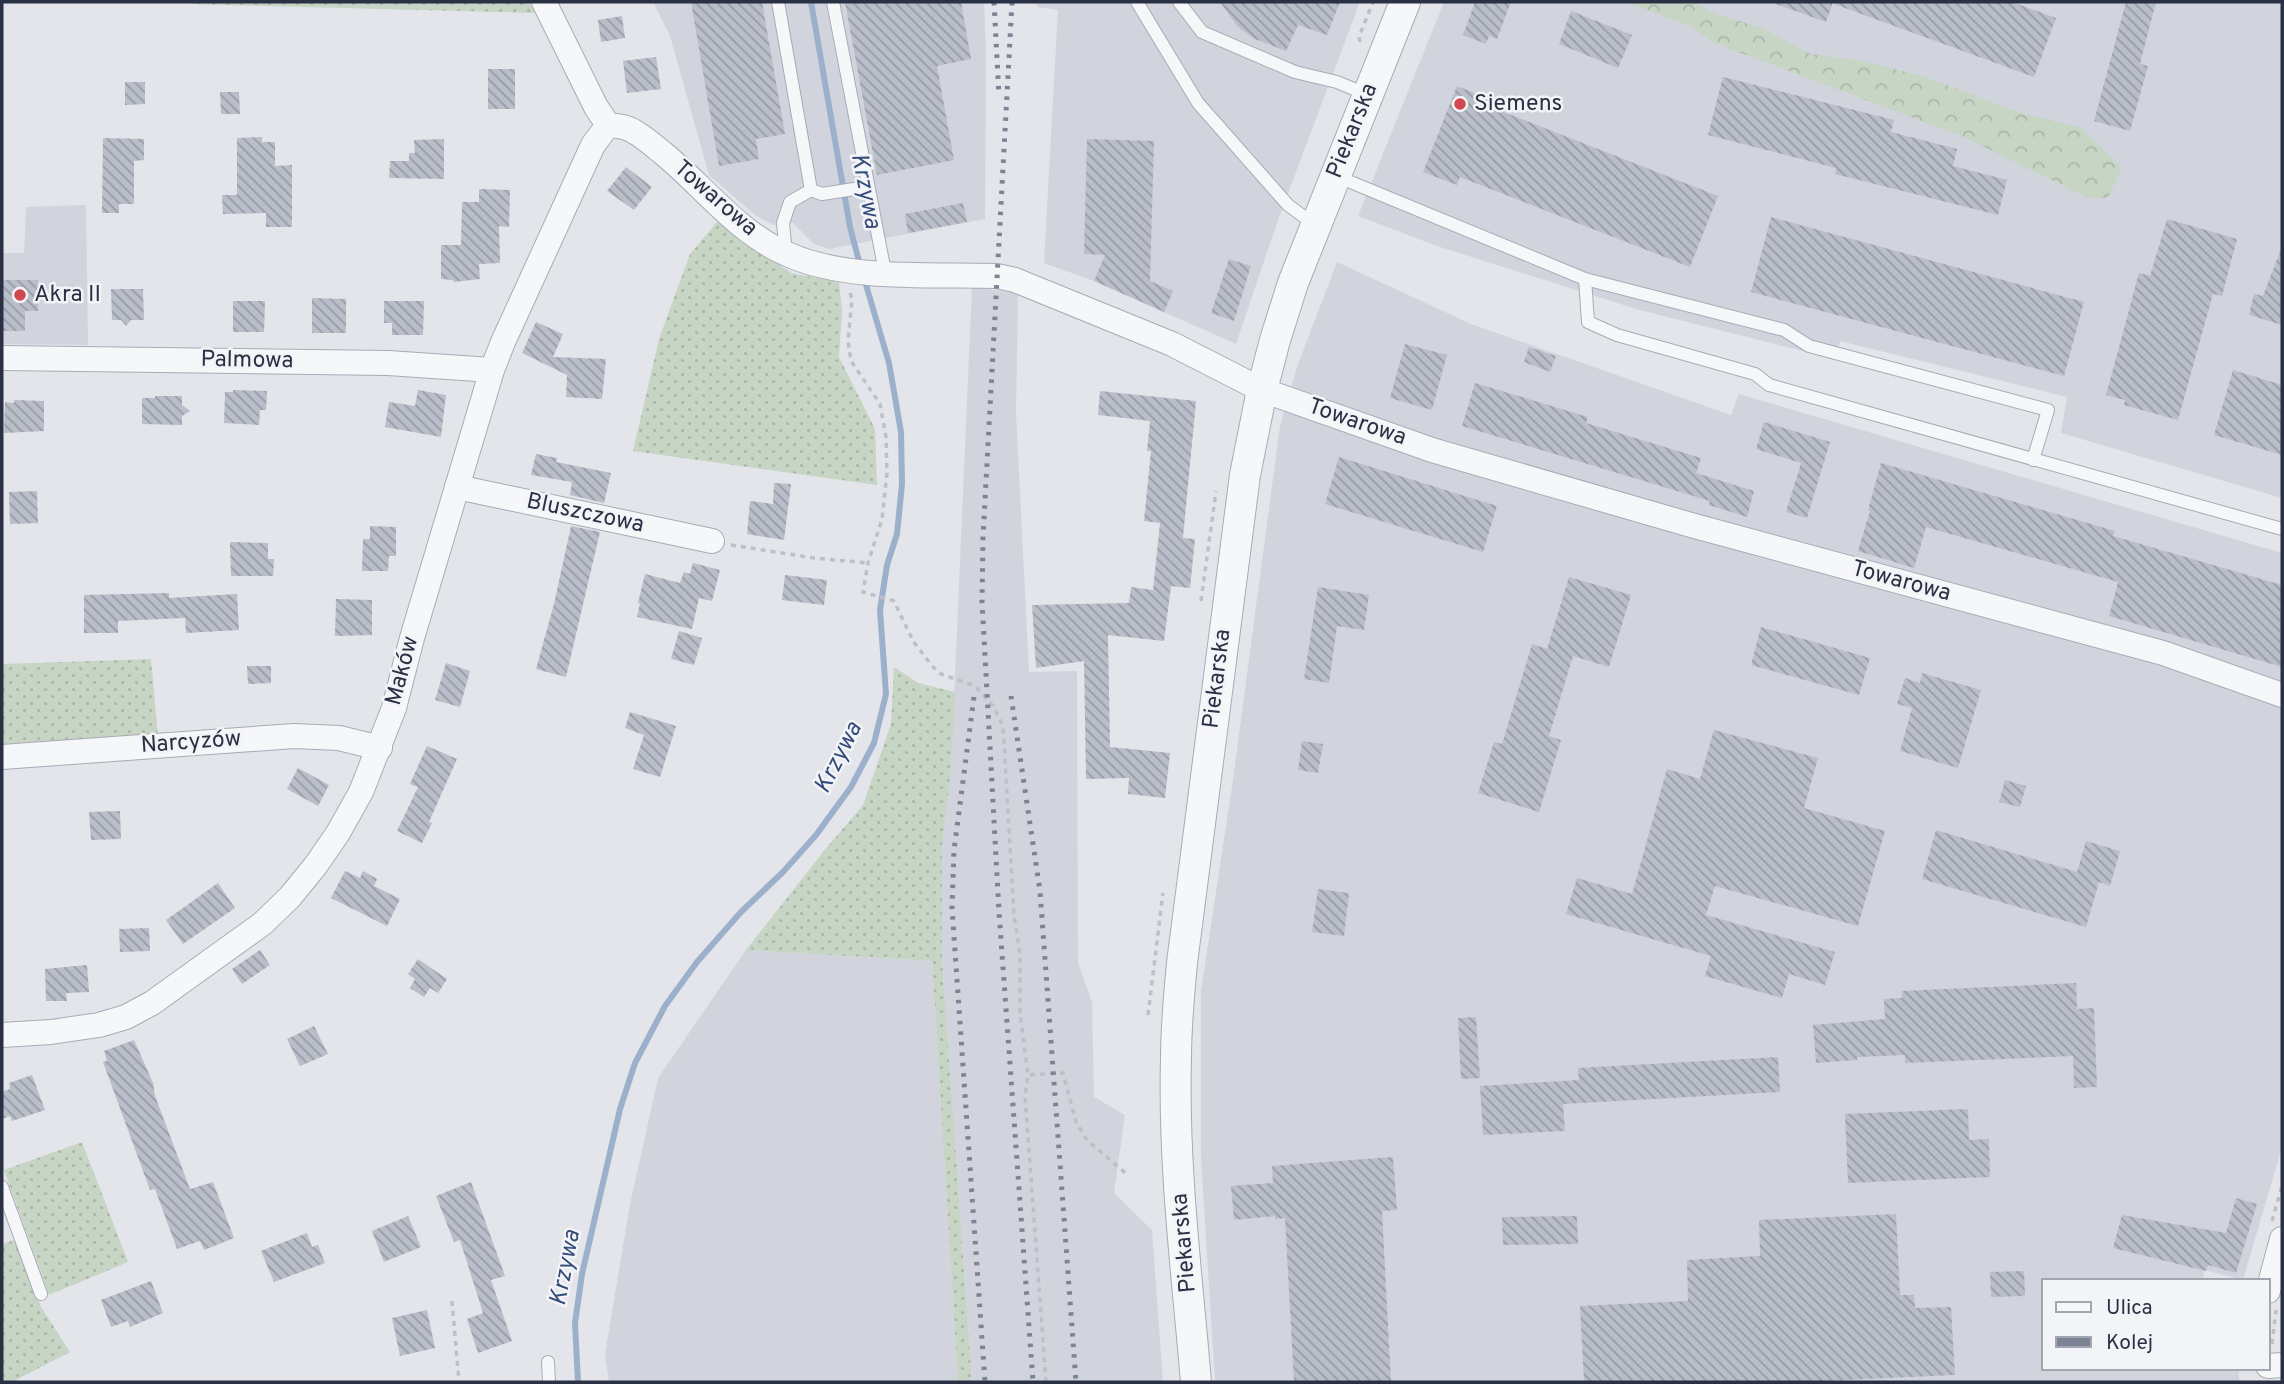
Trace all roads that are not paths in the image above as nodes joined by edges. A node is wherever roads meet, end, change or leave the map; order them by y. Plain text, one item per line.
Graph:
1 (544, 2) edge
2 (778, 2) edge
3 (833, 2) edge
4 (1137, 2) edge
5 (1179, 2) edge
6 (1405, 2) edge
7 (1368, 94) junction
8 (608, 125) junction
9 (1335, 176) junction
10 (862, 188) junction
11 (816, 192) junction
12 (1316, 226) junction
13 (786, 254) junction
14 (879, 272) junction
15 (1586, 279) junction
16 (2, 358) edge
17 (492, 370) junction
18 (1262, 390) junction
19 (2034, 460) junction
20 (457, 487) junction
21 (2282, 529) edge
22 (712, 541) road end
23 (2282, 695) edge
24 (380, 748) junction
25 (2, 757) edge
26 (2, 1035) edge
27 (2, 1186) edge
28 (2282, 1239) edge
29 (41, 1294) dead end
30 (2272, 1299) edge
31 (548, 1362) dead end
32 (549, 1382) edge
33 (1196, 1382) edge

1 - 8 street
2 - 11 lane
3 - 10 lane
4 - 12 lane
5 - 7 lane
6 - 7 street, Piekarska
7 - 9 street, Piekarska
8 - 13 street, Towarowa
8 - 17 street, Maków
9 - 12 street, Piekarska
9 - 15 lane
10 - 11 lane
10 - 14 lane
11 - 13 lane
12 - 18 street, Piekarska
13 - 14 street, Towarowa
14 - 18 street, Towarowa
15 - 19 lane
15 - 19 lane
16 - 17 street, Palmowa
17 - 20 street, Maków
18 - 23 street, Towarowa
18 - 33 street, Piekarska
19 - 21 lane
20 - 22 street, Bluszczowa
20 - 24 street, Maków
24 - 25 street, Narcyzów
24 - 26 street, Maków
27 - 29 lane
28 - 30 street
31 - 32 lane

